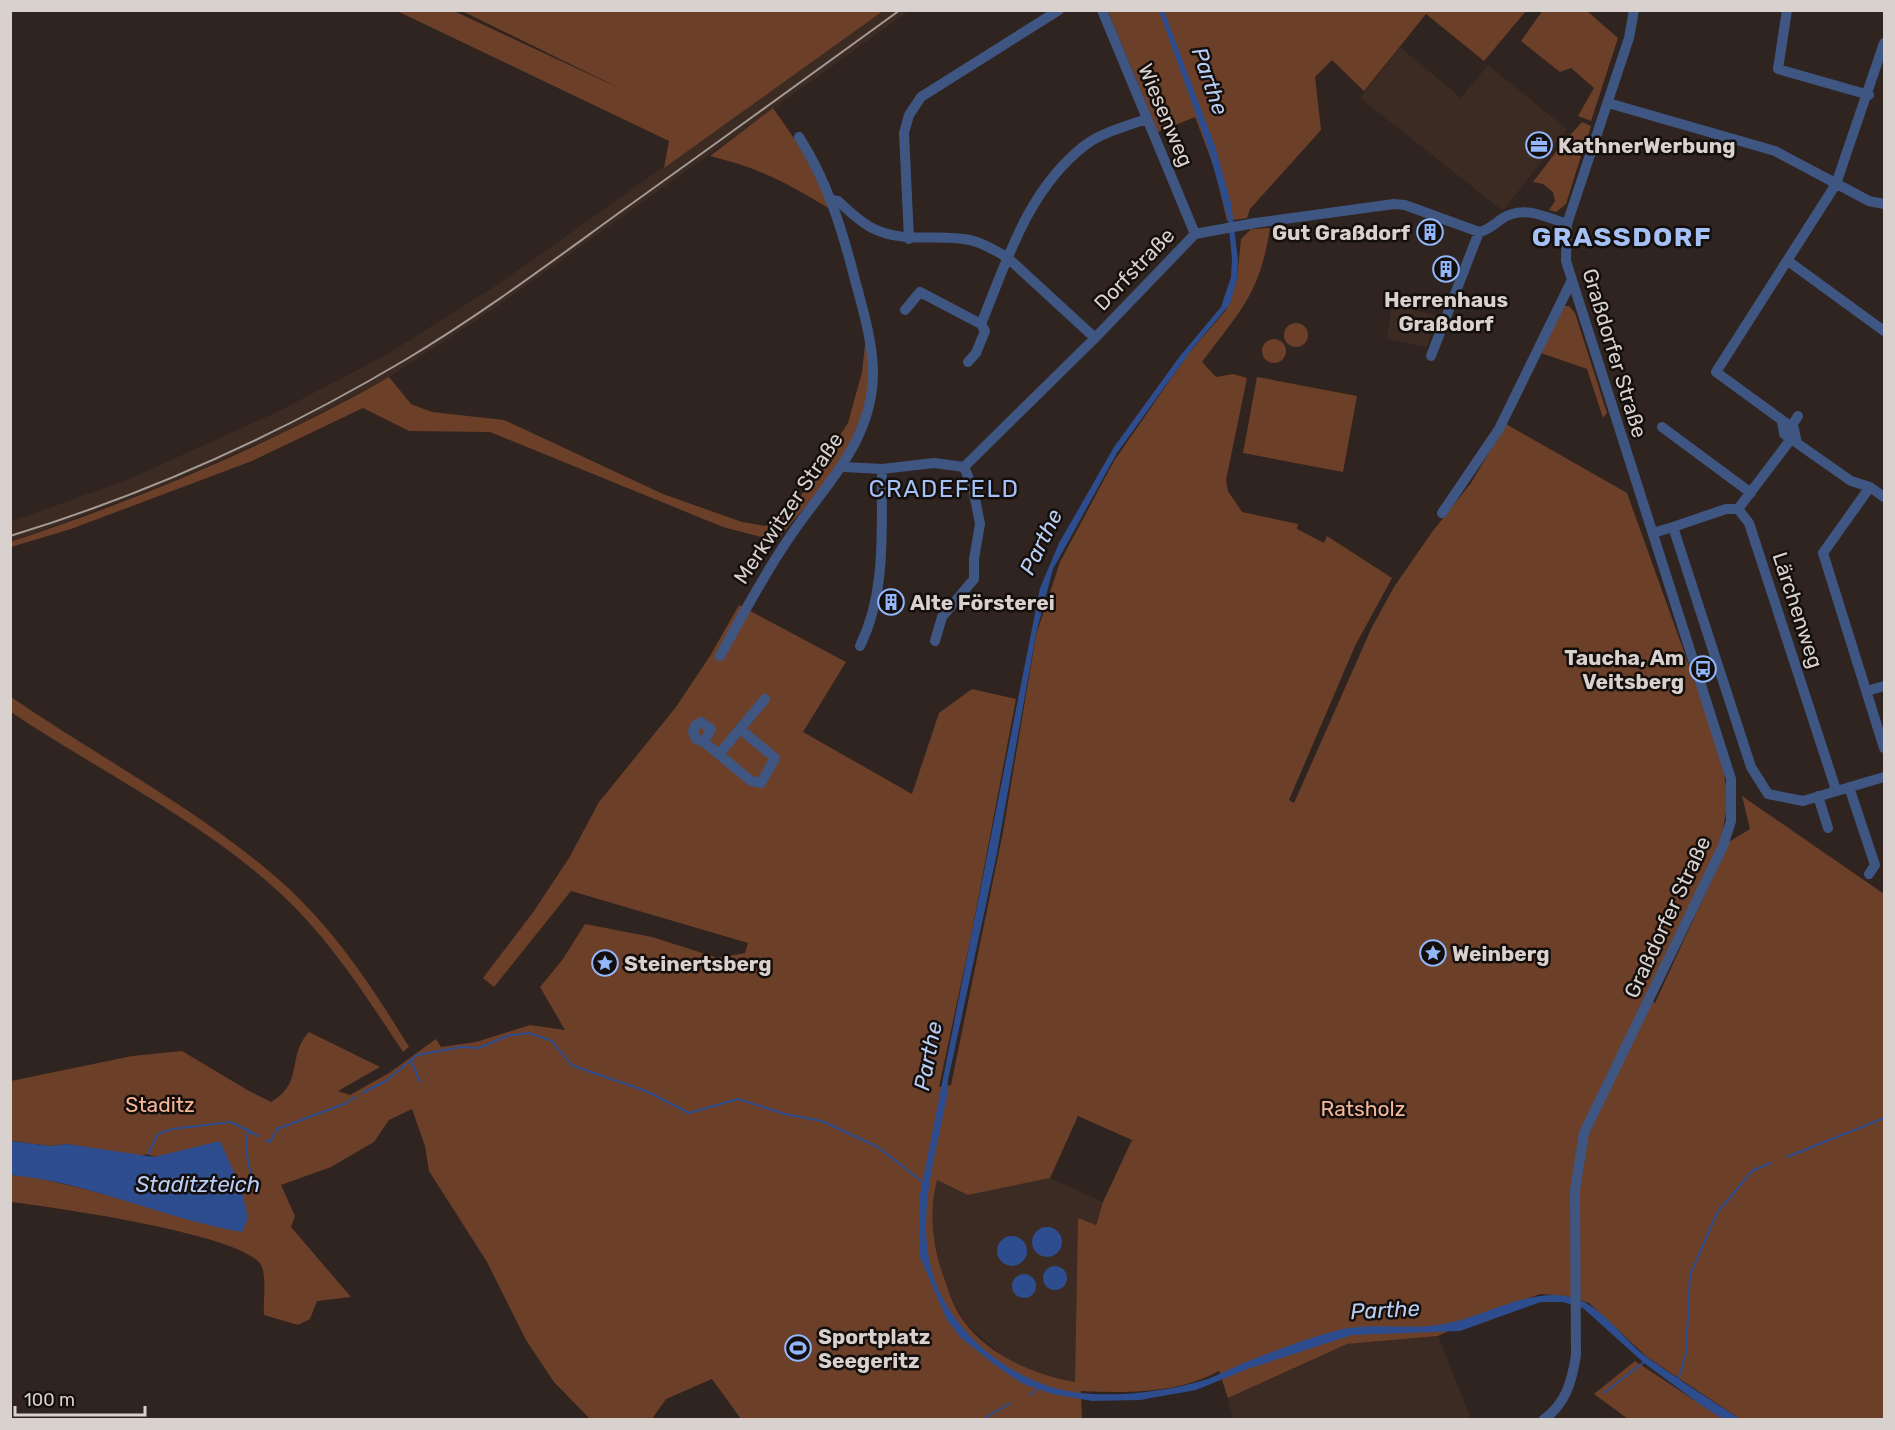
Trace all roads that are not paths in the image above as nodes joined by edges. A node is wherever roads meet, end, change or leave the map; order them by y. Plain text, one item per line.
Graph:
1 (1059, 10) edge
2 (1102, 10) edge
3 (1634, 10) edge
4 (1787, 10) edge
5 (1884, 46) edge
6 (1869, 95) junction
7 (1608, 103) junction
8 (1147, 119) junction
9 (800, 137) dead end
10 (1836, 184) junction
11 (832, 200) junction
12 (1884, 204) edge
13 (1567, 224) junction
14 (1479, 232) junction
15 (1195, 234) junction
16 (909, 238) junction
17 (1008, 258) junction
18 (1788, 261) junction
19 (1571, 282) junction
20 (905, 310) dead end
21 (981, 324) junction
22 (1883, 330) edge
23 (1095, 338) junction
24 (1431, 356) dead end
25 (968, 362) dead end
26 (1798, 416) dead end
27 (1662, 427) dead end
28 (1791, 433) junction
29 (844, 467) junction
30 (964, 467) junction
31 (882, 469) junction
32 (1870, 487) junction
33 (1751, 493) junction
34 (1884, 497) edge
35 (1738, 509) junction
36 (1442, 513) dead end
37 (1674, 527) junction
38 (1653, 533) junction
39 (935, 640) dead end
40 (860, 646) dead end
41 (720, 656) dead end
42 (1884, 686) edge
43 (1867, 691) junction
44 (765, 699) dead end
45 (740, 729) junction
46 (704, 742) dead end
47 (1884, 748) edge
48 (719, 754) junction
49 (1884, 777) edge
50 (1849, 787) junction
51 (1836, 790) junction
52 (1818, 796) junction
53 (1828, 828) dead end
54 (1869, 874) dead end
55 (1543, 1419) edge

1 - 16 street
2 - 8 street, Wiesenweg
3 - 7 street, Graßdorfer Straße
4 - 6 street
5 - 6 street
6 - 10 street
7 - 10 street
7 - 13 street, Graßdorfer Straße
8 - 15 street, Wiesenweg
8 - 17 street
9 - 11 street, Merkwitzer Straße
10 - 12 street
10 - 18 street
11 - 16 street
11 - 29 street, Merkwitzer Straße
13 - 14 street
13 - 19 street, Graßdorfer Straße
14 - 15 street, Dorfstraße
14 - 24 street
15 - 23 street, Dorfstraße
16 - 17 street
17 - 21 street
17 - 23 street
18 - 22 street
18 - 28 street
19 - 36 street
19 - 38 street, Graßdorfer Straße
20 - 21 street
21 - 25 street
23 - 30 street, Dorfstraße
26 - 28 street
27 - 33 street
28 - 32 street
28 - 33 street
29 - 31 street
29 - 41 street, Merkwitzer Straße
30 - 31 street
30 - 39 street
31 - 40 street
32 - 34 street
32 - 43 street
33 - 35 street
35 - 37 street
35 - 51 street, Lärchenweg
37 - 38 street
37 - 52 street
38 - 55 street, Graßdorfer Straße
42 - 43 street
43 - 47 street
44 - 45 street
45 - 48 street
45 - 48 street
46 - 48 street
49 - 50 street
50 - 51 street
50 - 54 street
51 - 52 street
52 - 53 street

